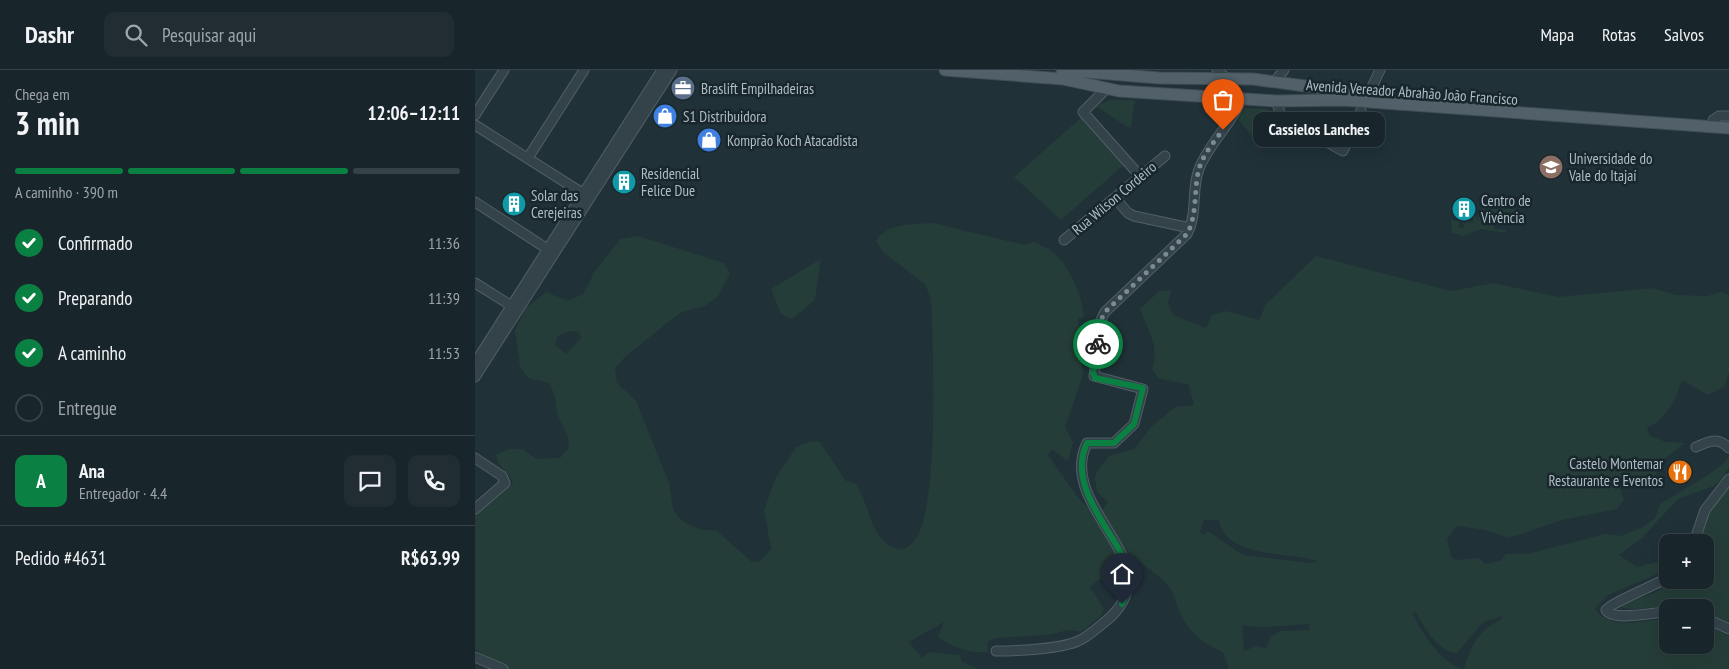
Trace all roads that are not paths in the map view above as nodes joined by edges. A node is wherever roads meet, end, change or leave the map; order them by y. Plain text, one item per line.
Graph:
1 (504, 70) edge
2 (584, 70) edge
3 (663, 70) edge
4 (672, 70) edge
5 (945, 70) edge
6 (1062, 70) edge
7 (1284, 70) edge
8 (1380, 70) edge
9 (1120, 74) junction
10 (1205, 74) edge
11 (1221, 74) edge
12 (1275, 81) junction
13 (657, 87) junction
14 (1372, 87) dead end
15 (1106, 89) junction
16 (1242, 98) junction
17 (1276, 100) junction
18 (1361, 111) dead end
19 (475, 115) edge
20 (1729, 116) edge
21 (1713, 120) junction
22 (1729, 121) edge
23 (475, 125) edge
24 (1729, 128) edge
25 (1165, 156) dead end
26 (527, 158) junction
27 (1140, 176) junction
28 (587, 196) junction
29 (1115, 198) junction
30 (475, 202) edge
31 (1190, 228) junction
32 (1064, 240) dead end
33 (551, 251) junction
34 (475, 283) edge
35 (514, 308) junction
36 (475, 363) edge
37 (476, 374) edge
38 (1696, 447) dead end
39 (1729, 448) edge
40 (475, 458) edge
41 (1729, 479) edge
42 (475, 509) edge
43 (1697, 534) edge
44 (1659, 583) edge
45 (1659, 613) edge
46 (1714, 622) edge
47 (1729, 629) edge
48 (996, 651) dead end
49 (475, 657) edge
50 (503, 669) edge

1 - 19 street
2 - 26 street
3 - 13 street
4 - 13 street
5 - 15 main road, Avenida Vereador Abrahão João Francisco
6 - 9 main road, Avenida Vereador Abrahão João Francisco
7 - 12 street
8 - 14 street
9 - 10 main road, Avenida Vereador Abrahão João Francisco
9 - 15 main road
10 - 11 main road, Avenida Vereador Abrahão João Francisco
11 - 12 main road, Avenida Vereador Abrahão João Francisco
12 - 17 main road
12 - 21 main road, Avenida Vereador Abrahão João Francisco
13 - 28 street
15 - 16 main road, Avenida Vereador Abrahão João Francisco
15 - 27 street
16 - 17 main road, Avenida Vereador Abrahão João Francisco
16 - 31 street
17 - 18 street
17 - 24 main road, Avenida Vereador Abrahão João Francisco
20 - 21 street
21 - 22 main road, Avenida Vereador Abrahão João Francisco
23 - 26 street
25 - 27 street, Rua Wilson Cordeiro
26 - 28 street
27 - 29 street, Rua Wilson Cordeiro
28 - 33 street
29 - 31 street
29 - 32 street, Rua Wilson Cordeiro
30 - 33 street
31 - 48 street
33 - 35 street
34 - 35 street
35 - 36 street
35 - 37 street
38 - 39 street
40 - 42 street
41 - 43 street
44 - 45 street
46 - 47 street
49 - 50 street

